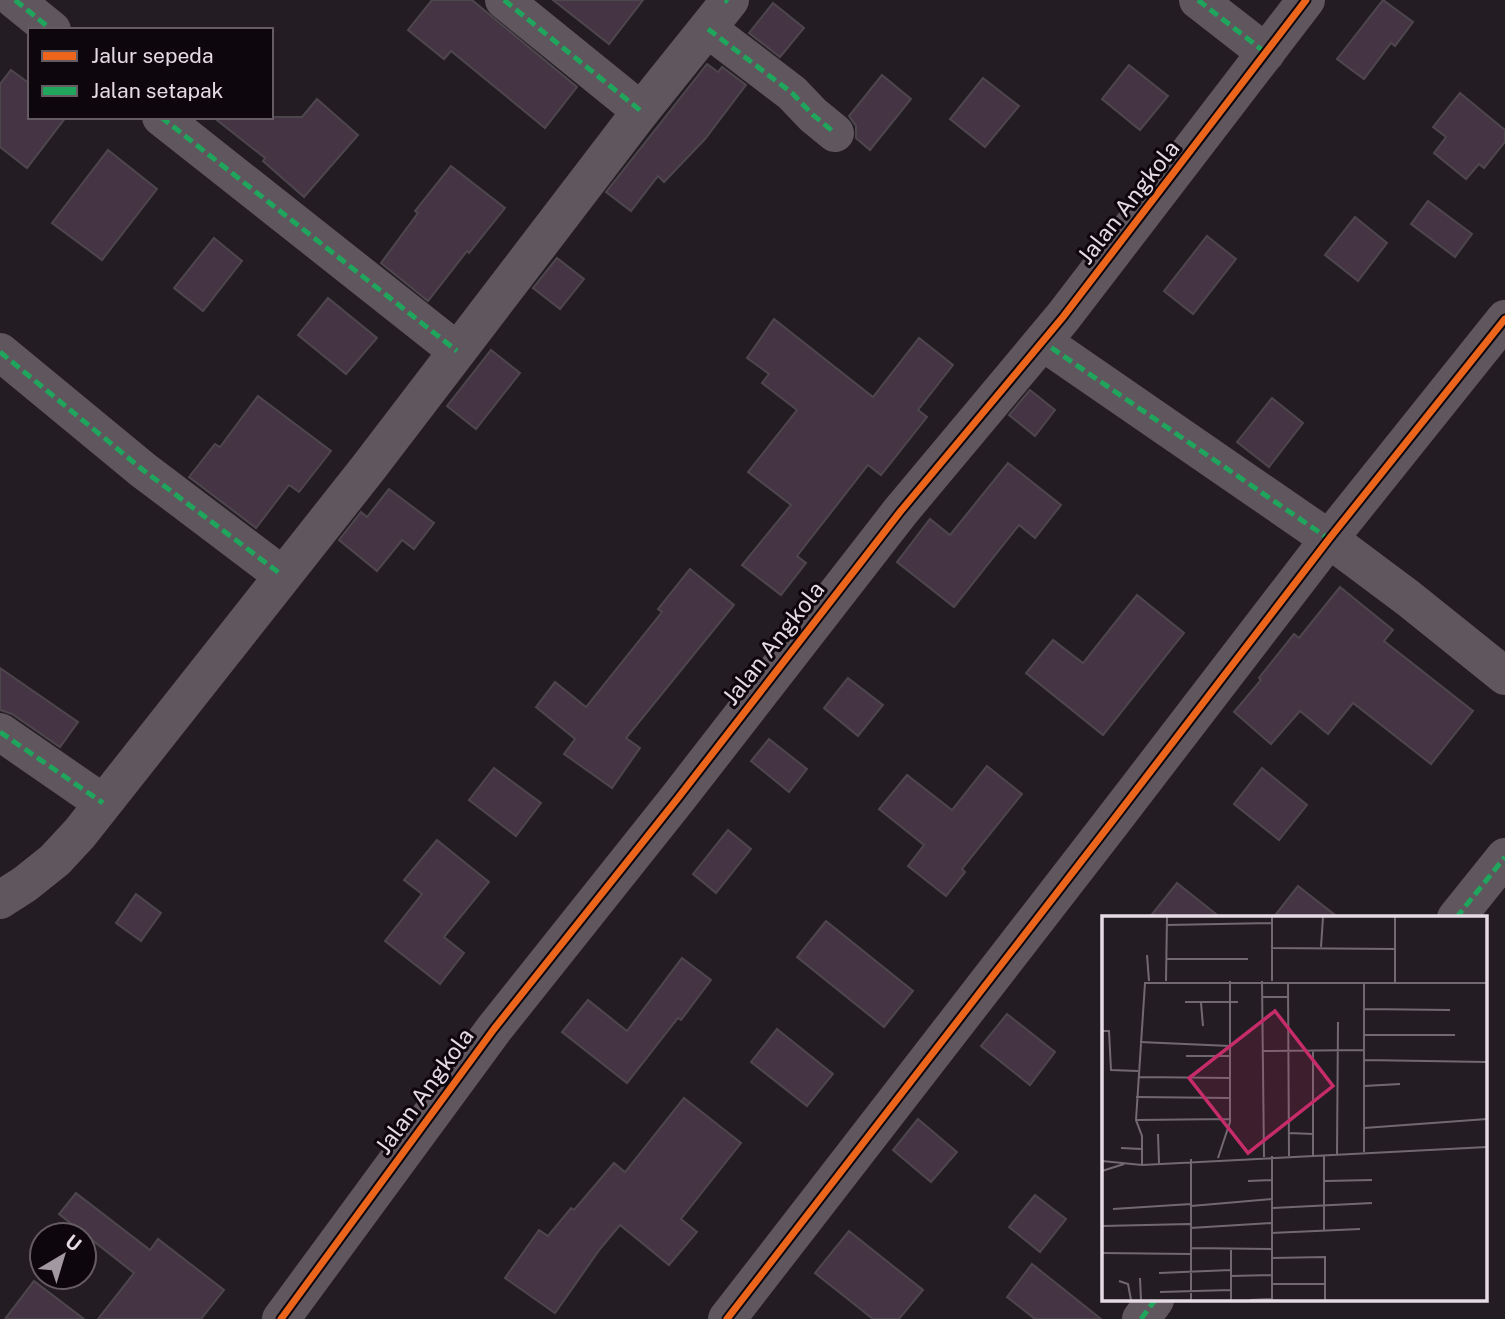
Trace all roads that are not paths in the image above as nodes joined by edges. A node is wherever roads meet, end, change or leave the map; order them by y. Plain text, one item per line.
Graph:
1 (15, 0) edge
2 (504, 0) edge
3 (1198, 0) edge
4 (1306, 0) edge
5 (723, 8) edge
6 (50, 28) edge
7 (1266, 53) junction
8 (642, 111) junction
9 (164, 119) edge
10 (835, 134) dead end
11 (1505, 319) edge
12 (1043, 342) junction
13 (0, 352) edge
14 (457, 352) junction
15 (1329, 539) junction
16 (282, 575) junction
17 (1505, 676) edge
18 (0, 732) edge
19 (103, 803) junction
20 (1505, 857) edge
21 (0, 900) edge
22 (1458, 916) edge
23 (1154, 1302) edge
24 (281, 1319) edge
25 (727, 1319) edge
26 (1141, 1319) edge

1 - 6 street
2 - 8 street
3 - 7 street
4 - 7 street, Jalan Angkola
5 - 8 street
5 - 10 street
7 - 12 street, Jalan Angkola
8 - 14 street
9 - 14 street
11 - 15 street
12 - 15 street
12 - 24 street, Jalan Angkola
13 - 16 street
14 - 16 street
15 - 17 street
15 - 25 street
16 - 19 street
18 - 19 street
19 - 21 street
20 - 22 street
23 - 26 street

